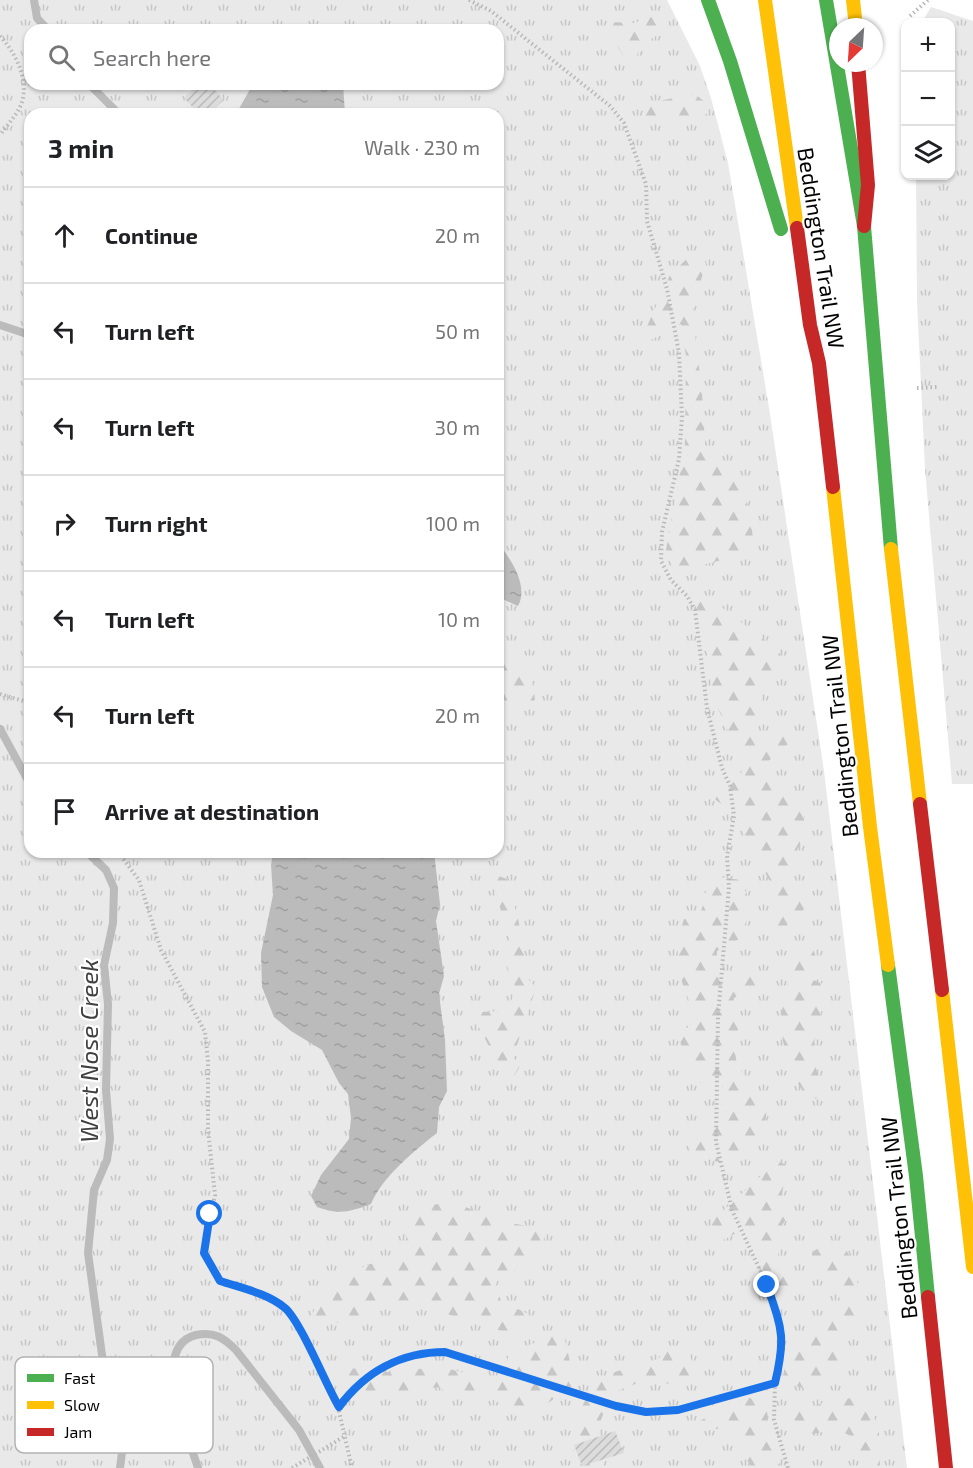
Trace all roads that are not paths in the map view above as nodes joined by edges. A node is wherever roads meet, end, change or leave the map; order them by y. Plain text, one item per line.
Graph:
1 (708, 0) edge
2 (765, 0) edge
3 (826, 0) edge
4 (853, 0) edge
5 (855, 18) edge
6 (859, 72) edge
7 (864, 226) junction
8 (810, 325) junction
9 (973, 1267) edge
10 (946, 1468) edge

1 - 8 main road
2 - 8 main road, Beddington Trail NW
3 - 7 main road, Beddington Trail NW
4 - 5 main road
6 - 7 main road
7 - 9 main road, Beddington Trail NW
8 - 10 main road, Beddington Trail NW

